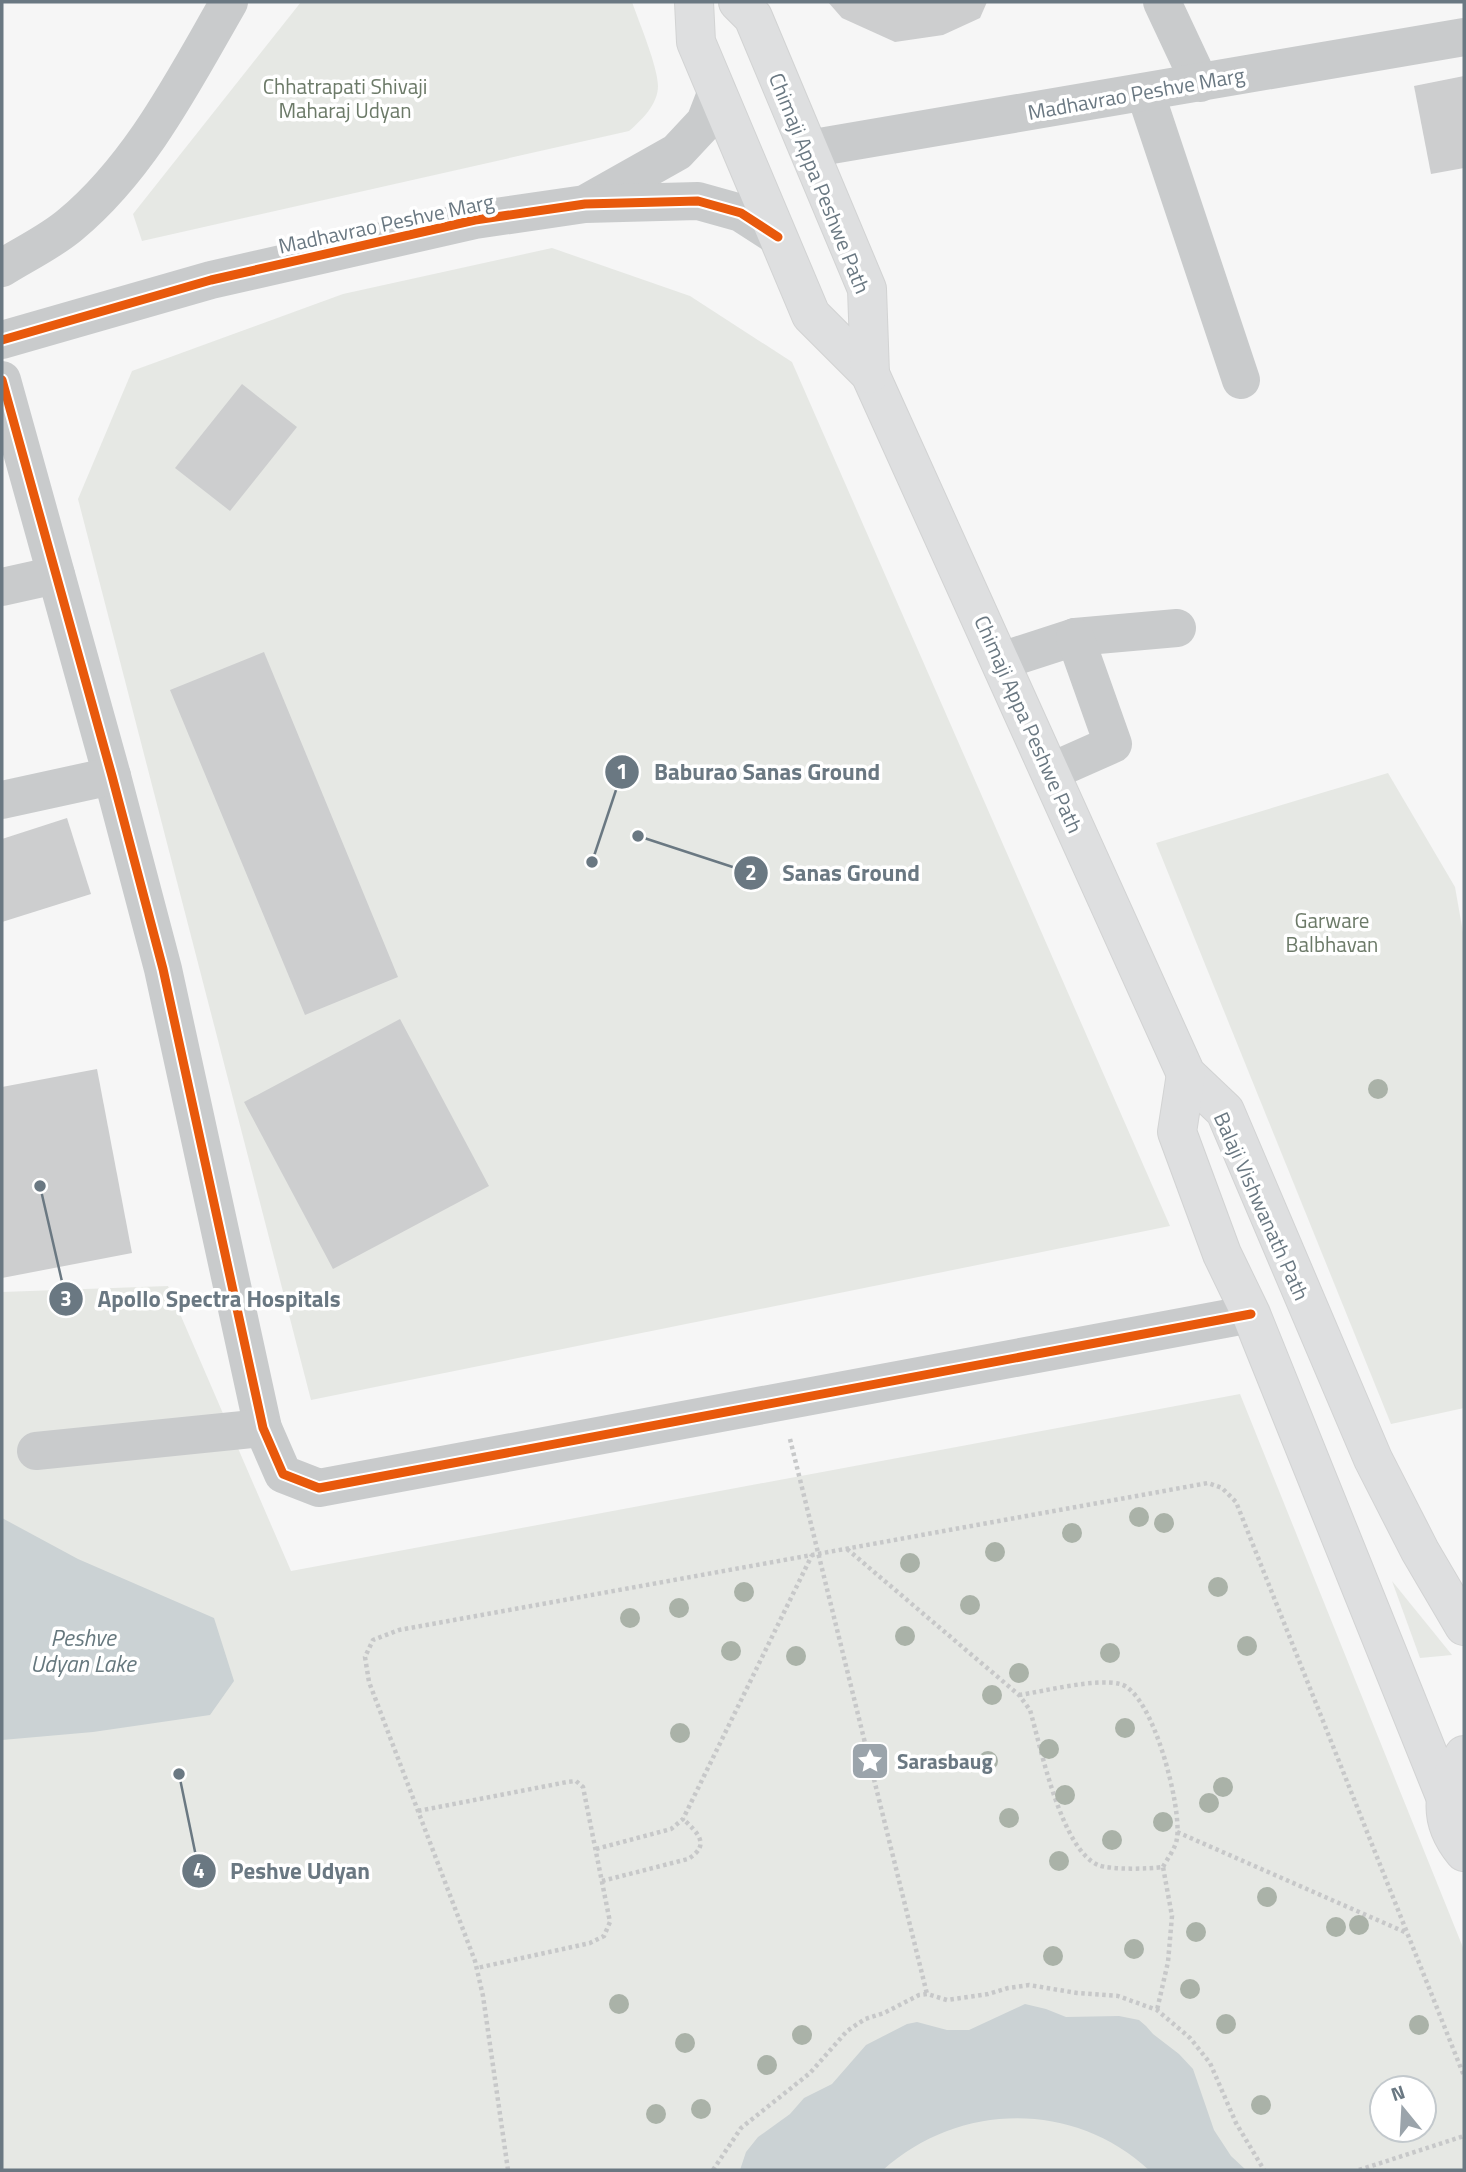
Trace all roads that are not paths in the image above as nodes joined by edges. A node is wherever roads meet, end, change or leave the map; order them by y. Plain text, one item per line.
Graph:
1 (694, 2) edge
2 (738, 2) edge
3 (1162, 2) edge
4 (215, 8) edge
5 (1464, 37) edge
6 (1200, 83) junction
7 (717, 91) junction
8 (1145, 92) junction
9 (808, 149) junction
10 (585, 204) junction
11 (778, 237) junction
12 (2, 268) edge
13 (2, 340) edge
14 (870, 374) junction
15 (2, 380) edge
16 (1241, 380) dead end
17 (56, 575) junction
18 (2, 587) edge
19 (1177, 628) dead end
20 (1075, 637) junction
21 (1001, 661) junction
22 (1050, 772) junction
23 (112, 776) junction
24 (2, 800) edge
25 (1186, 1074) junction
26 (1251, 1314) junction
27 (263, 1428) junction
28 (36, 1451) dead end
29 (1462, 1620) edge
30 (1464, 1755) edge
31 (1445, 1796) junction
32 (1464, 1852) edge

1 - 7 highway, Chimaji Appa Peshwe Path
2 - 9 highway, Chimaji Appa Peshwe Path
3 - 6 street
4 - 12 street
5 - 6 street, Madhavrao Peshve Marg
6 - 8 street, Madhavrao Peshve Marg
7 - 10 street, Madhavrao Peshve Marg
7 - 11 highway, Chimaji Appa Peshwe Path
8 - 9 street, Madhavrao Peshve Marg
8 - 16 street
9 - 14 highway, Chimaji Appa Peshwe Path
10 - 11 street, Madhavrao Peshve Marg
10 - 13 street, Madhavrao Peshve Marg
11 - 14 highway, Chimaji Appa Peshwe Path
14 - 21 highway, Chimaji Appa Peshwe Path
15 - 17 street
17 - 18 street
17 - 23 street
19 - 20 street
20 - 21 street
20 - 22 street
21 - 22 highway, Chimaji Appa Peshwe Path
22 - 25 highway, Chimaji Appa Peshwe Path
23 - 24 street
23 - 27 street
25 - 26 highway, Balaji Vishwanath Path
25 - 29 highway, Balaji Vishwanath Path
26 - 27 street
26 - 31 highway, Balaji Vishwanath Path
27 - 28 street
30 - 31 highway
31 - 32 highway, Balaji Vishwanath Path

